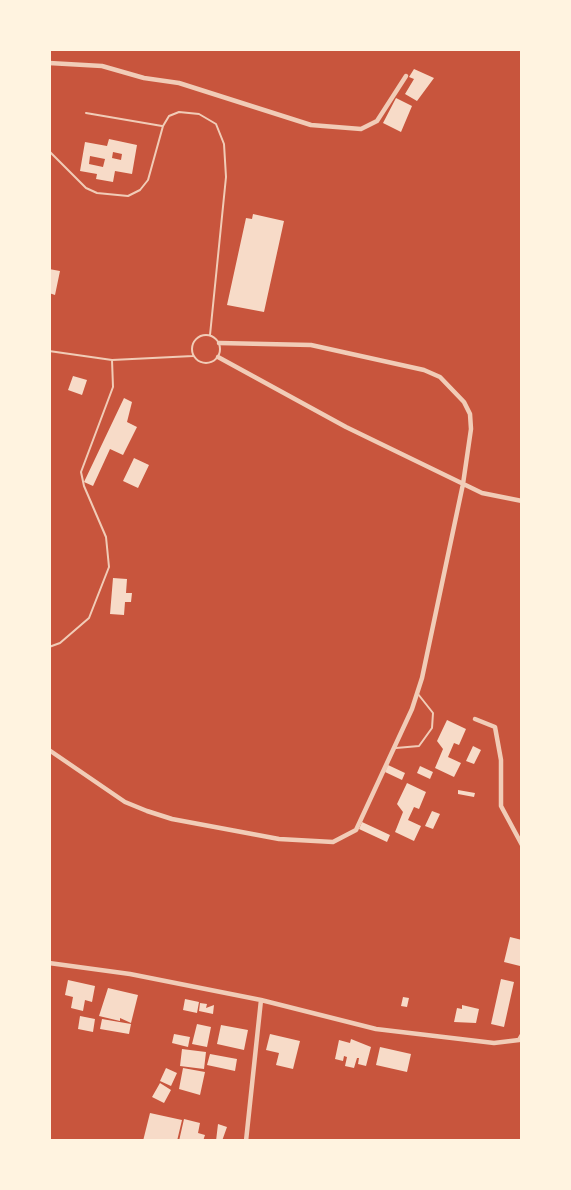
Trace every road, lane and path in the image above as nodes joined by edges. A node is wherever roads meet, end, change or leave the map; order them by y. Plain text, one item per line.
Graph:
1 (49, 63) edge
2 (406, 76) dead end
3 (86, 113) dead end
4 (163, 126) junction
5 (49, 151) edge
6 (210, 335) junction
7 (219, 343) junction
8 (49, 351) edge
9 (193, 356) junction
10 (218, 357) junction
11 (111, 360) junction
12 (463, 484) junction
13 (522, 501) edge
14 (49, 648) edge
15 (418, 693) junction
16 (475, 719) dead end
17 (394, 748) junction
18 (49, 750) edge
19 (522, 845) edge
20 (49, 963) edge
21 (261, 1000) junction
22 (522, 1035) edge
23 (246, 1141) edge

1 - 2 street
3 - 4 lane
4 - 5 lane
4 - 6 lane
6 - 7 lane
6 - 9 lane
7 - 10 lane
7 - 12 street
8 - 11 lane
9 - 10 lane
9 - 11 lane
10 - 12 street
11 - 14 lane
12 - 13 street
12 - 15 street
15 - 17 street
15 - 17 lane
16 - 19 street
17 - 18 street
20 - 21 street
21 - 22 street
21 - 23 street

